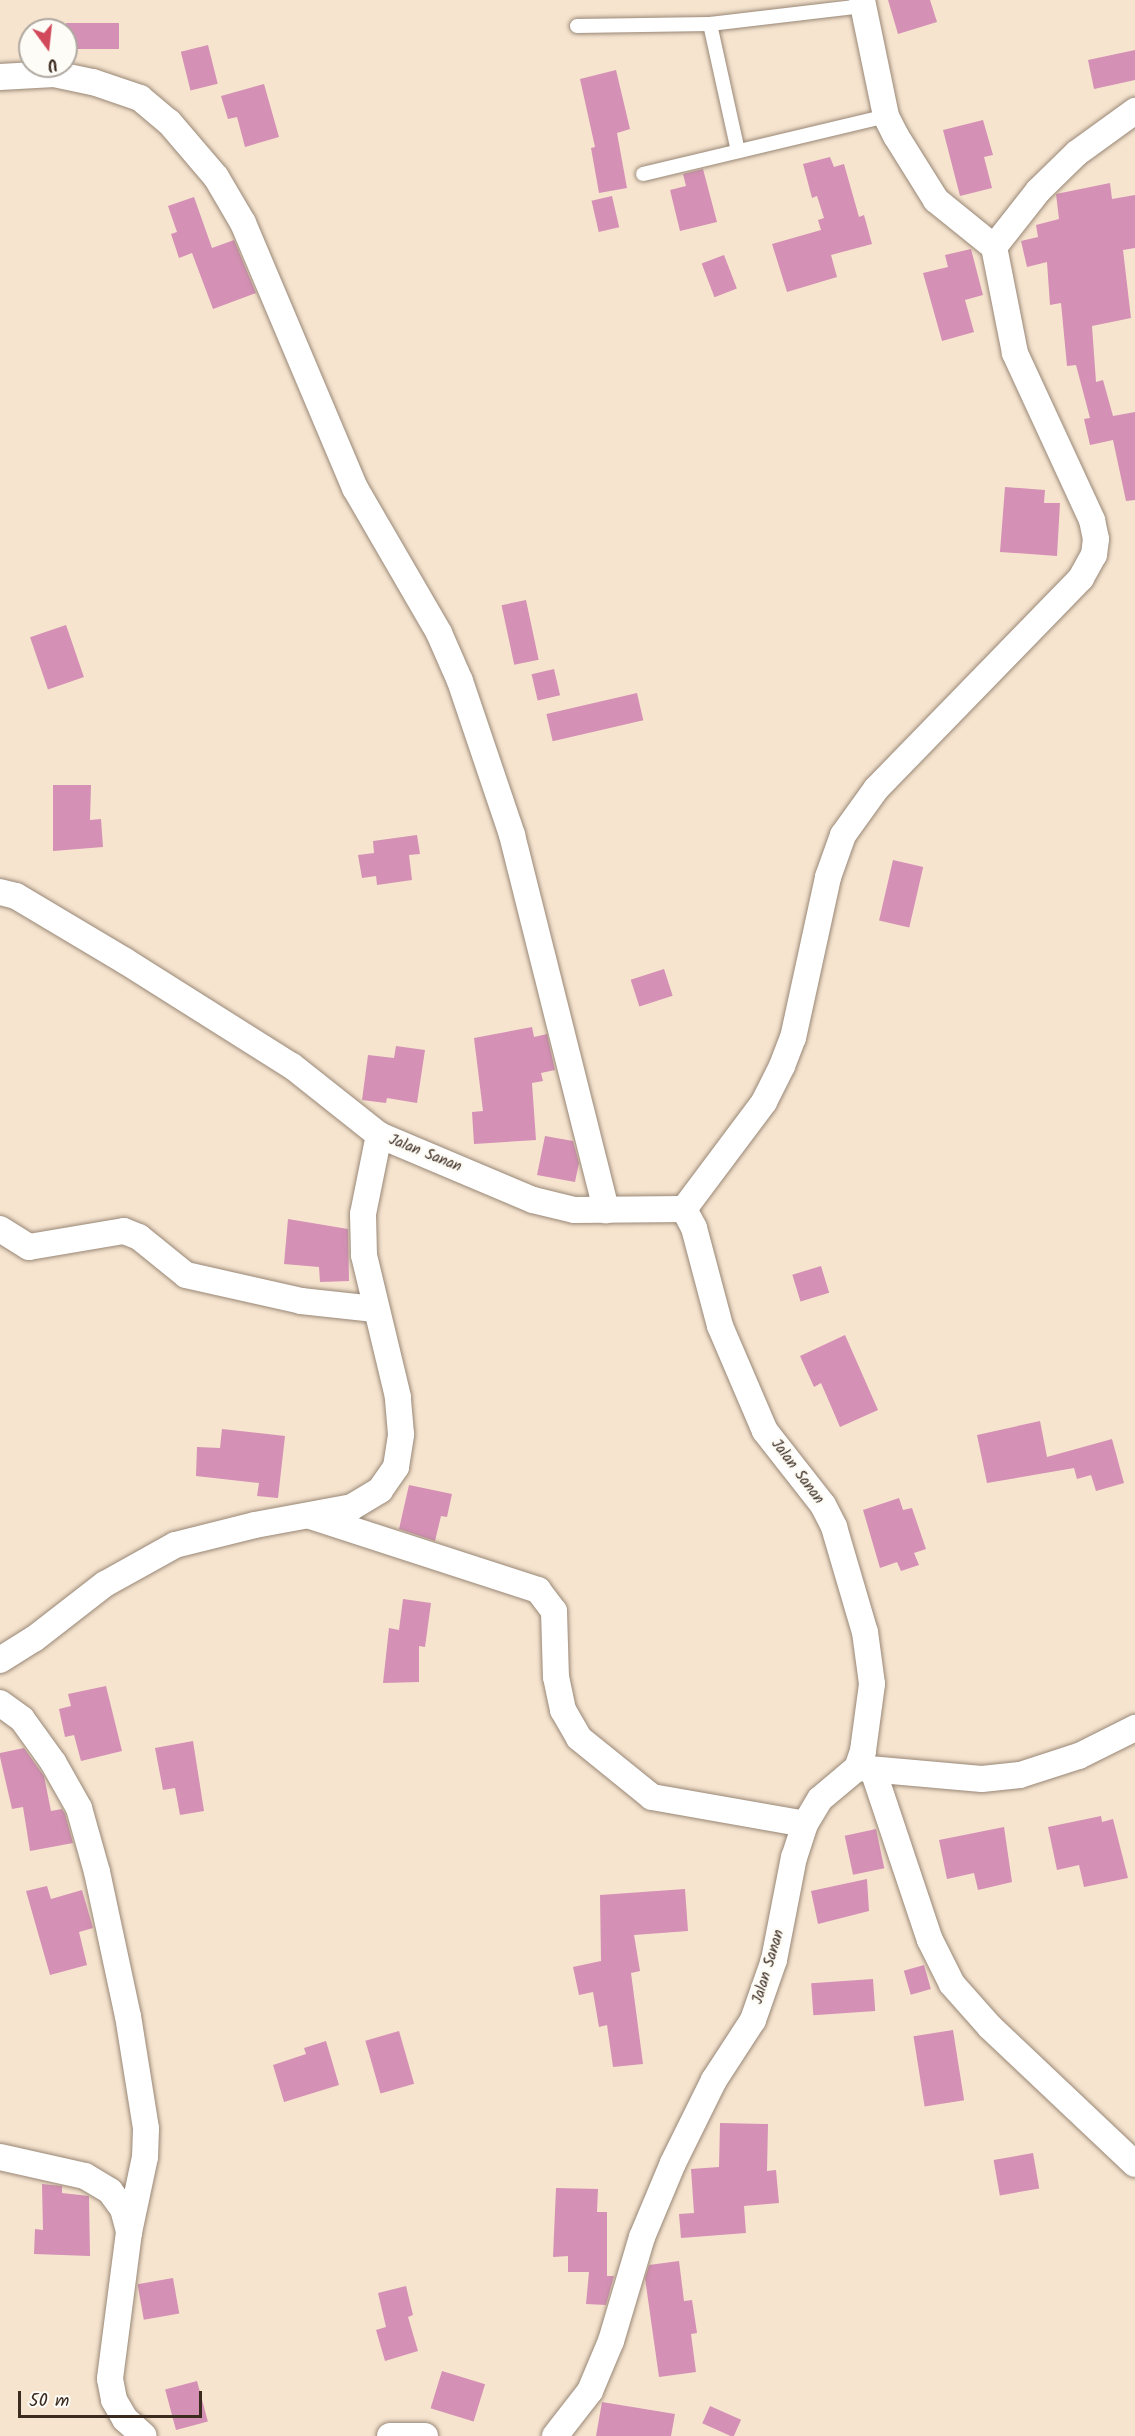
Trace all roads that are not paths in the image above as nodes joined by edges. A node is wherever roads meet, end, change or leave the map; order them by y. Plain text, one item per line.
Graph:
1 (863, 3) edge
2 (710, 24) junction
3 (577, 26) dead end
4 (0, 77) edge
5 (1135, 111) edge
6 (886, 116) junction
7 (738, 151) junction
8 (643, 174) dead end
9 (994, 247) junction
10 (0, 892) edge
11 (379, 1135) junction
12 (684, 1209) junction
13 (606, 1210) junction
14 (0, 1229) edge
15 (375, 1309) junction
16 (312, 1517) junction
17 (0, 1660) edge
18 (0, 1703) edge
19 (1135, 1728) edge
20 (865, 1769) junction
21 (805, 1824) junction
22 (0, 2157) edge
23 (1135, 2164) edge
24 (129, 2232) junction
25 (144, 2436) edge
26 (390, 2436) edge
27 (424, 2436) edge
28 (555, 2436) edge

1 - 2 lane
1 - 6 street
2 - 3 lane
2 - 7 lane
4 - 13 street
5 - 9 street
6 - 7 lane
6 - 9 street
7 - 8 lane
9 - 12 street
10 - 11 street, Jalan Sanan
11 - 13 street, Jalan Sanan
11 - 15 street
12 - 13 street, Jalan Sanan
12 - 20 street, Jalan Sanan
14 - 15 street
15 - 16 street
16 - 17 street
16 - 21 street
18 - 24 street
19 - 20 street
20 - 21 street, Jalan Sanan
20 - 23 street
21 - 28 street, Jalan Sanan
22 - 24 street
24 - 25 street
26 - 27 street

